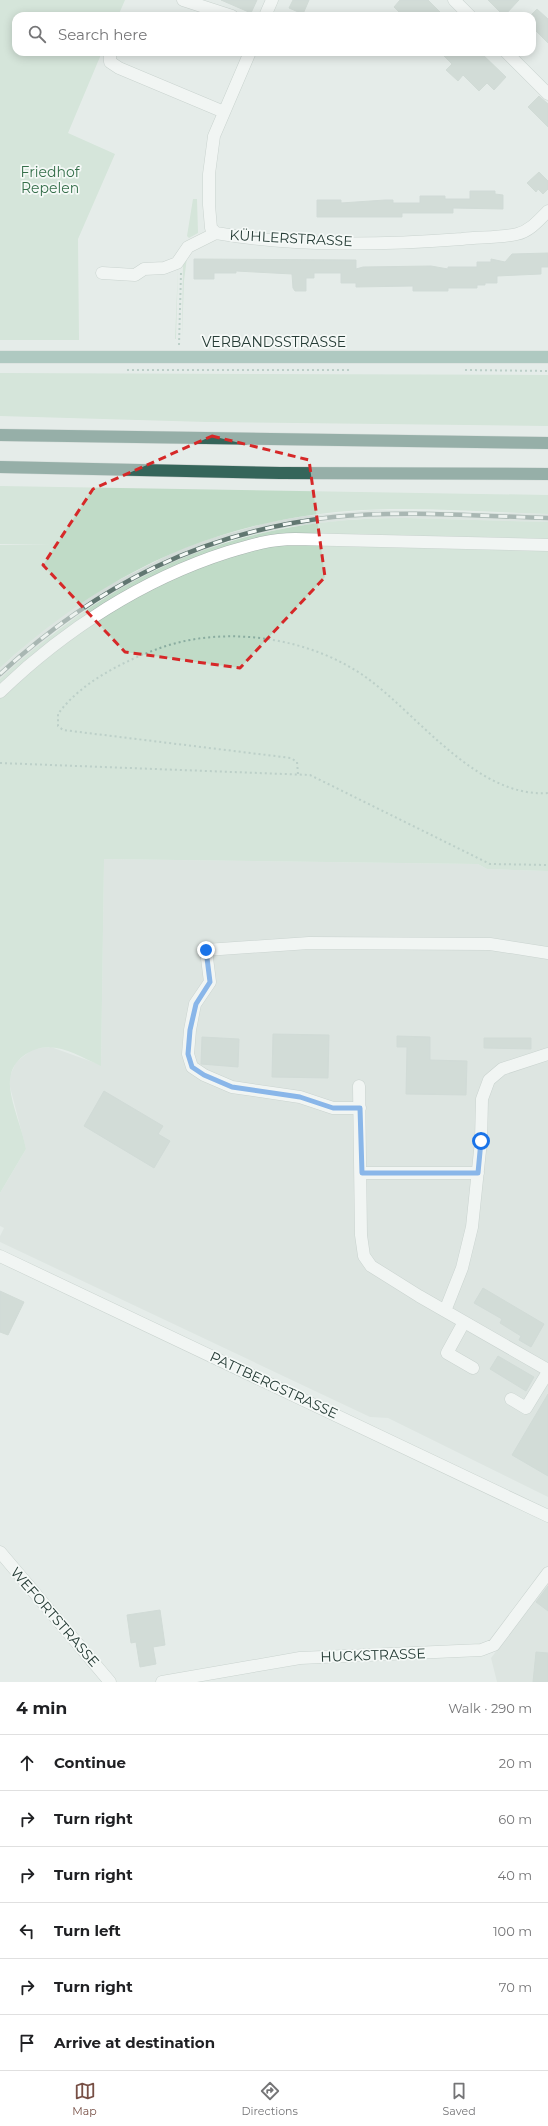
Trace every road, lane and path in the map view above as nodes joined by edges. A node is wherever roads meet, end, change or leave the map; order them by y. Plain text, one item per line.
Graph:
1 (183, 0) edge
2 (272, 0) edge
3 (454, 0) edge
4 (220, 12) edge
5 (267, 12) edge
6 (466, 12) edge
7 (110, 56) edge
8 (248, 56) edge
9 (510, 56) edge
10 (548, 94) edge
11 (224, 112) junction
12 (548, 211) edge
13 (216, 233) junction
14 (181, 258) junction
15 (102, 273) dead end
16 (0, 357) edge
17 (179, 357) junction
18 (548, 357) edge
19 (0, 436) edge
20 (548, 443) edge
21 (0, 466) edge
22 (548, 474) edge
23 (548, 545) edge
24 (0, 692) edge
25 (0, 763) edge
26 (298, 774) junction
27 (548, 793) edge
28 (548, 865) edge
29 (548, 953) edge
30 (548, 1054) edge
31 (360, 1086) dead end
32 (360, 1108) junction
33 (362, 1173) junction
34 (478, 1173) junction
35 (0, 1256) edge
36 (445, 1311) junction
37 (464, 1322) junction
38 (473, 1368) dead end
39 (548, 1371) edge
40 (511, 1399) dead end
41 (548, 1516) edge
42 (0, 1552) edge
43 (548, 1573) edge
44 (110, 1682) edge
45 (162, 1682) edge

1 - 4 street
2 - 5 street
3 - 6 street
7 - 11 street
8 - 11 street, KÜHLERSTRASSE
9 - 10 street
11 - 13 street, KÜHLERSTRASSE
12 - 13 street, KÜHLERSTRASSE
13 - 14 street
14 - 15 street
14 - 17 path
16 - 17 main road, VERBANDSSTRASSE
17 - 18 main road, VERBANDSSTRASSE
19 - 20 highway
21 - 22 highway
23 - 24 street
25 - 26 path
26 - 27 path
26 - 28 path
29 - 32 street
30 - 34 street
31 - 32 street
32 - 33 street
33 - 34 street
33 - 36 street
34 - 36 street
35 - 41 street, PATTBERGSTRASSE
36 - 37 street
37 - 38 street
37 - 39 street
39 - 40 street
42 - 44 street, WEFORTSTRASSE
43 - 45 street, HUCKSTRASSE

